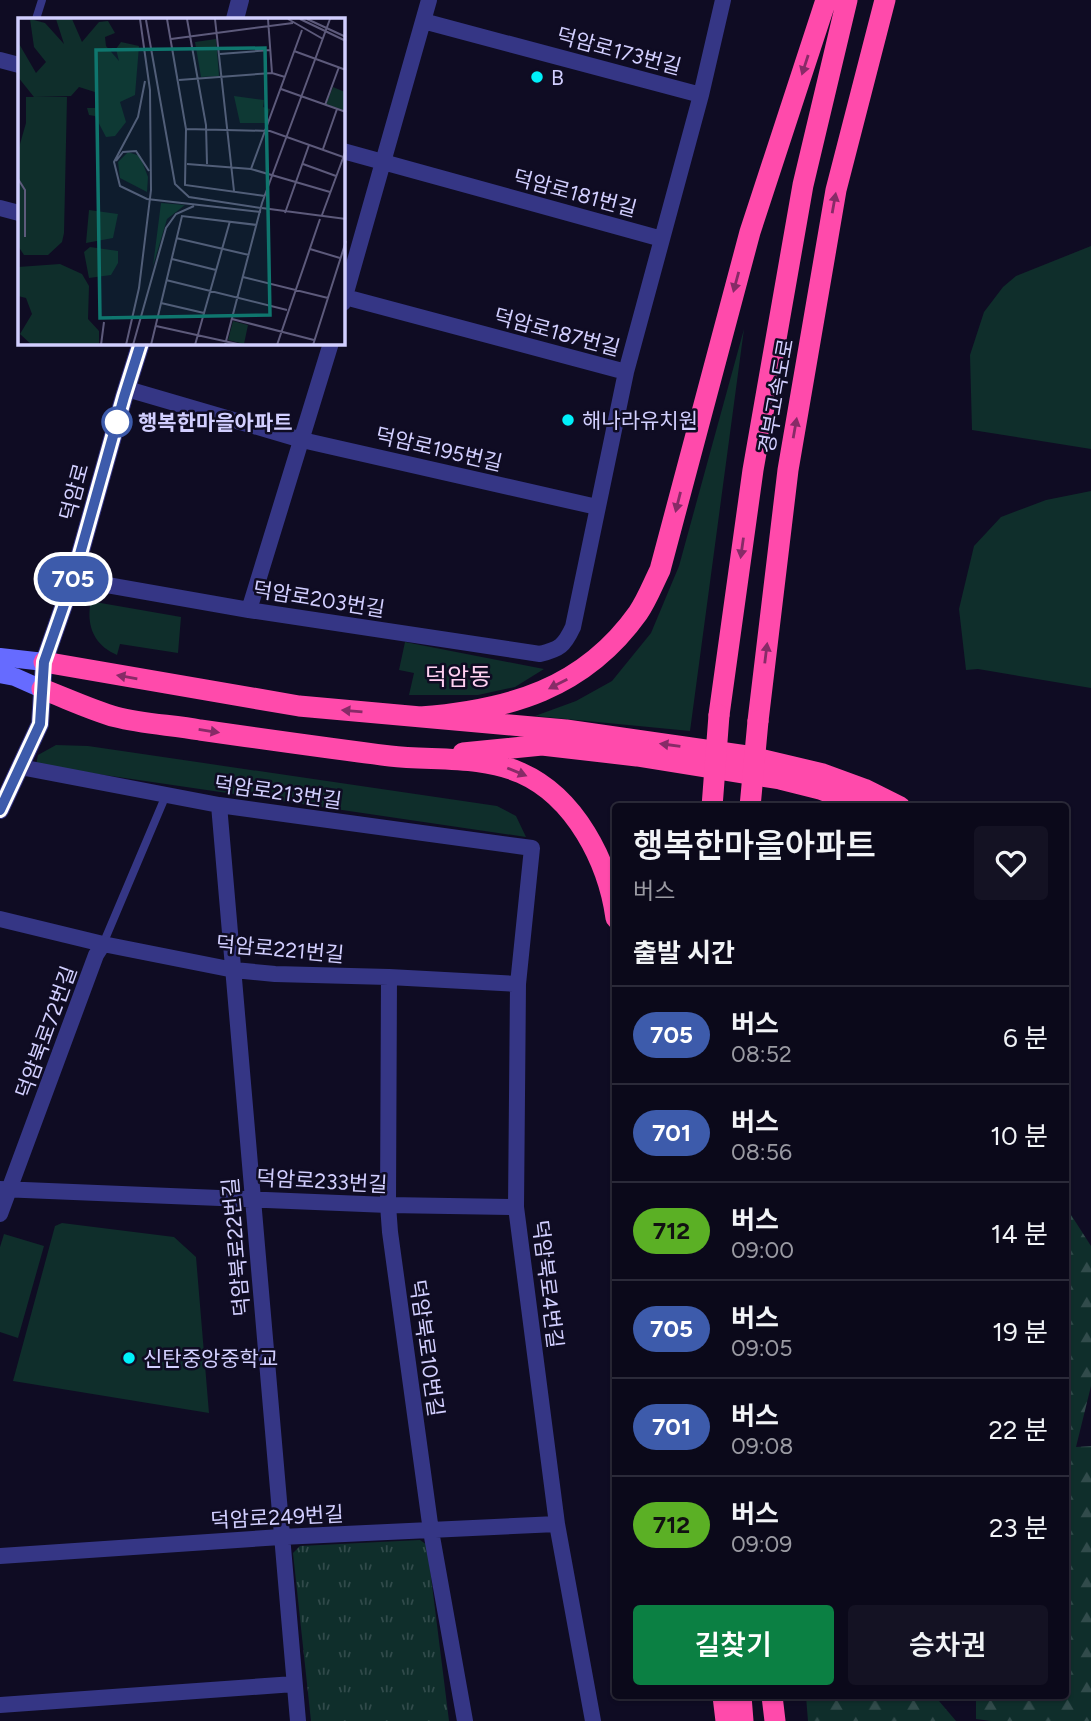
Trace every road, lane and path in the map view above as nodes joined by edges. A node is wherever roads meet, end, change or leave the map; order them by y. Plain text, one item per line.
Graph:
1 (42, 0) edge
2 (240, 0) edge
3 (429, 0) edge
4 (723, 0) edge
5 (827, 0) edge
6 (847, 0) edge
7 (885, 0) edge
8 (36, 18) edge
9 (235, 18) edge
10 (423, 21) junction
11 (0, 60) edge
12 (18, 65) edge
13 (701, 94) junction
14 (345, 152) edge
15 (382, 163) junction
16 (0, 208) edge
17 (18, 213) edge
18 (662, 239) junction
19 (345, 296) edge
20 (345, 300) edge
21 (140, 345) edge
22 (330, 345) edge
23 (626, 372) junction
24 (127, 389) junction
25 (302, 440) junction
26 (597, 507) junction
27 (73, 579) junction
28 (248, 610) junction
29 (0, 657) edge
30 (44, 662) junction
31 (0, 674) edge
32 (42, 689) junction
33 (420, 717) junction
34 (402, 758) junction
35 (20, 767) junction
36 (166, 795) junction
37 (712, 803) edge
38 (750, 803) edge
39 (857, 803) edge
40 (891, 803) edge
41 (219, 805) junction
42 (0, 810) edge
43 (532, 848) joint
44 (612, 899) edge
45 (0, 919) edge
46 (103, 944) junction
47 (234, 970) junction
48 (389, 977) junction
49 (519, 984) junction
50 (5, 1189) edge
51 (254, 1198) junction
52 (388, 1205) junction
53 (516, 1207) junction
54 (0, 1214) edge
55 (557, 1524) junction
56 (431, 1531) junction
57 (281, 1536) junction
58 (0, 1556) edge
59 (294, 1685) junction
60 (723, 1699) edge
61 (741, 1699) edge
62 (772, 1699) edge
63 (782, 1699) edge
64 (0, 1705) edge
65 (298, 1721) edge
66 (466, 1721) edge
67 (593, 1721) edge
68 (726, 1721) edge
69 (743, 1721) edge
70 (775, 1721) edge
71 (783, 1721) edge

1 - 8 lane
2 - 9 street
3 - 10 street
4 - 13 street
5 -> 33 highway
6 -> 37 highway, 경부고속도로, bridge
38 -> 7 highway, 경부고속도로, bridge
10 - 13 street, 덕암로173번길
10 - 15 street
11 - 12 street
13 - 18 street, 덕암로173번길
14 - 15 street, 덕암로181번길
15 - 18 street, 덕암로181번길
15 - 19 street
16 - 17 street
18 - 23 street
20 - 23 street, 덕암로187번길
21 - 24 street, 덕암로
22 - 25 street
23 - 26 street, 덕암로187번길
24 - 25 street, 덕암로195번길
24 - 27 street, 덕암로
25 - 26 street, 덕암로195번길
25 - 28 street
26 - 28 street, 덕암로203번길
27 - 28 street, 덕암로203번길
27 - 30 street, 덕암로
29 - 30 main road
30 - 32 street, 덕암로
33 -> 30 highway
31 - 32 main road
32 -> 34 highway
32 - 35 street, 덕암로
40 -> 33 highway
34 - 39 highway
34 -> 44 highway
35 - 36 street, 덕암로213번길
35 - 42 street, 덕암로
36 - 41 street, 덕암로213번길
36 - 46 lane
41 - 43 street, 덕암로213번길
41 - 47 street, 덕암북로22번길
43 - 49 street, 덕암북로4번길
45 - 46 street, 덕암로221번길
46 - 47 street, 덕암로221번길
46 - 50 street, 덕암북로72번길
47 - 48 street, 덕암로221번길
47 - 51 street, 덕암북로22번길
48 - 49 street, 덕암로221번길
48 - 52 street, 덕암북로10번길
49 - 53 street, 덕암북로4번길
50 - 51 street, 덕암로233번길
50 - 54 street, 덕암북로72번길
51 - 52 street, 덕암로233번길
51 - 57 street, 덕암북로22번길
52 - 53 street, 덕암로233번길
52 - 56 street, 덕암북로10번길
53 - 55 street, 덕암북로4번길
55 - 56 street, 덕암로249번길
55 - 67 street, 덕암북로4번길
56 - 57 street, 덕암로249번길
56 - 66 street, 덕암북로10번길
57 - 58 street, 덕암로249번길
57 - 59 street, 덕암북로22번길
59 - 64 street
59 - 65 street, 덕암북로22번길
60 - 68 highway
61 - 69 highway
62 - 70 highway
63 - 71 highway

